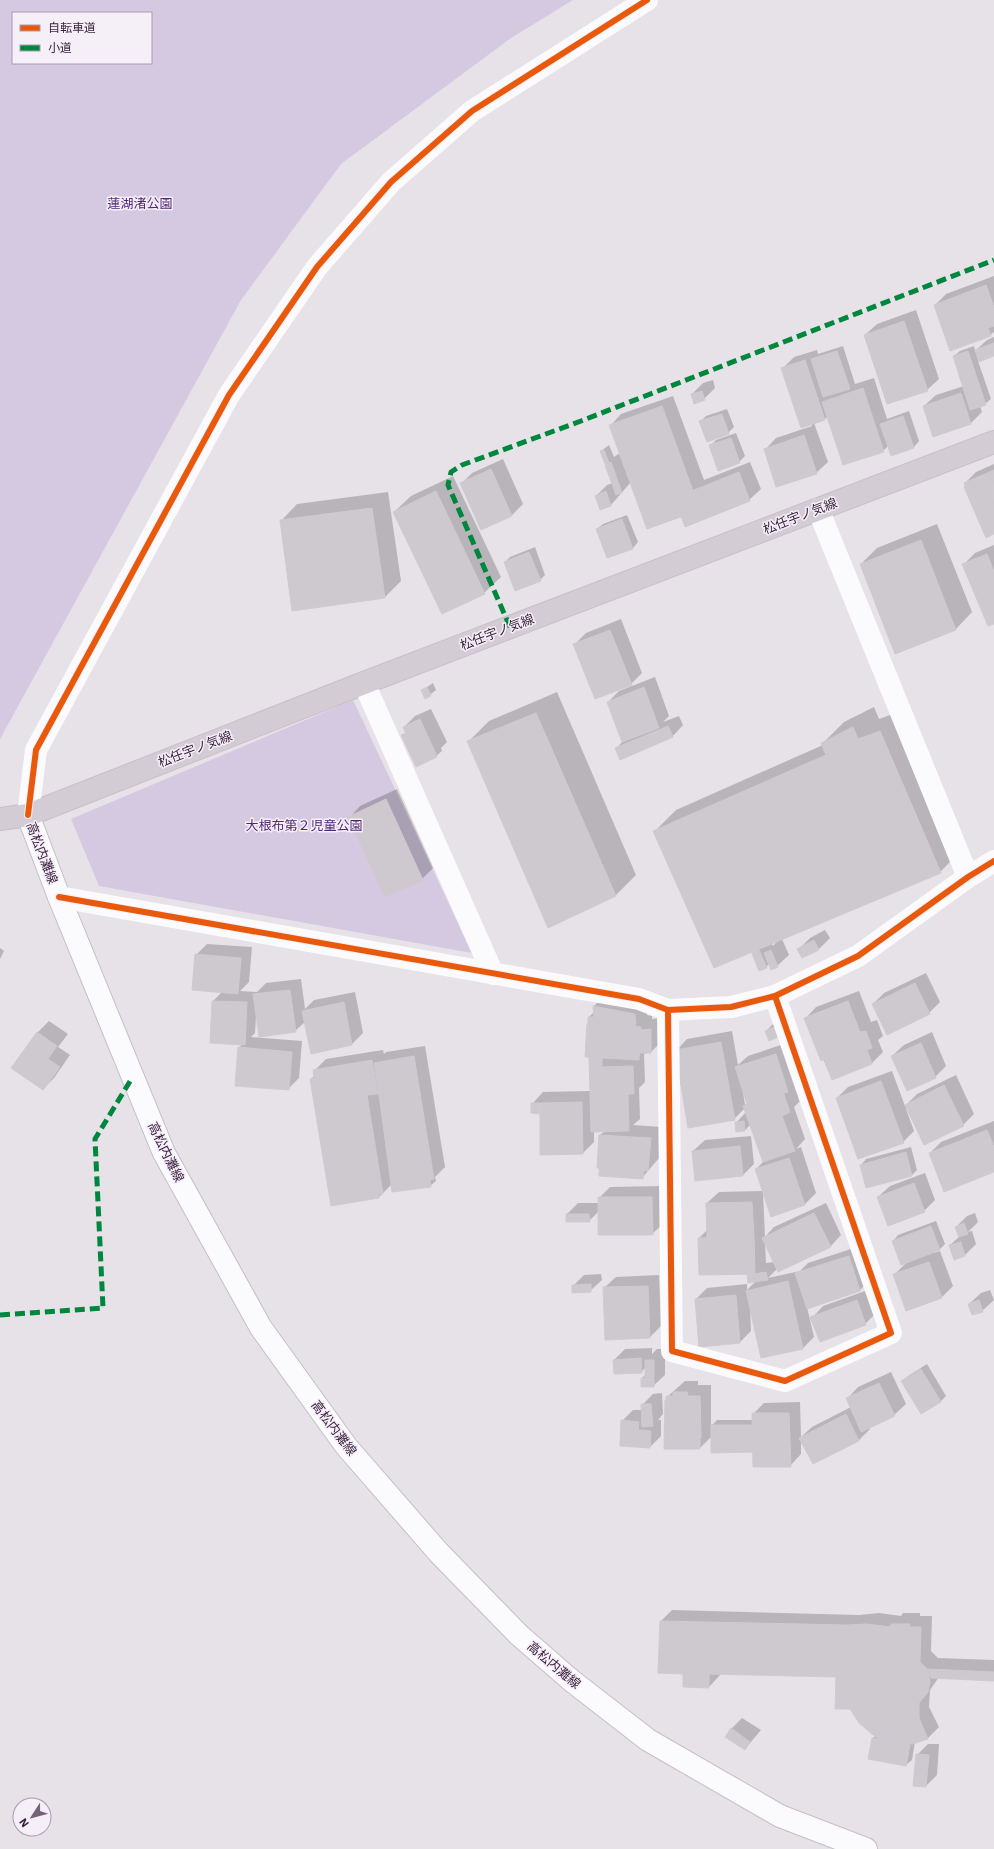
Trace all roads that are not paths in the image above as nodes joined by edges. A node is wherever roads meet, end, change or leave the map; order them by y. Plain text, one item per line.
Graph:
1 (647, 0) edge
2 (994, 442) edge
3 (818, 509) junction
4 (364, 683) junction
5 (28, 815) junction
6 (0, 819) edge
7 (994, 860) edge
8 (968, 877) junction
9 (59, 897) junction
10 (493, 974) junction
11 (775, 996) junction
12 (668, 1010) junction
13 (866, 1849) edge

1 - 5 street
2 - 3 main road, 松任宇ノ気線
3 - 4 main road, 松任宇ノ気線
3 - 8 street
4 - 5 main road, 松任宇ノ気線
4 - 10 street
5 - 6 main road, 松任宇ノ気線
5 - 9 street, 高松内灘線
7 - 8 street
8 - 11 street
9 - 10 street
9 - 13 street, 高松内灘線
10 - 12 street
11 - 12 street
11 - 12 street

